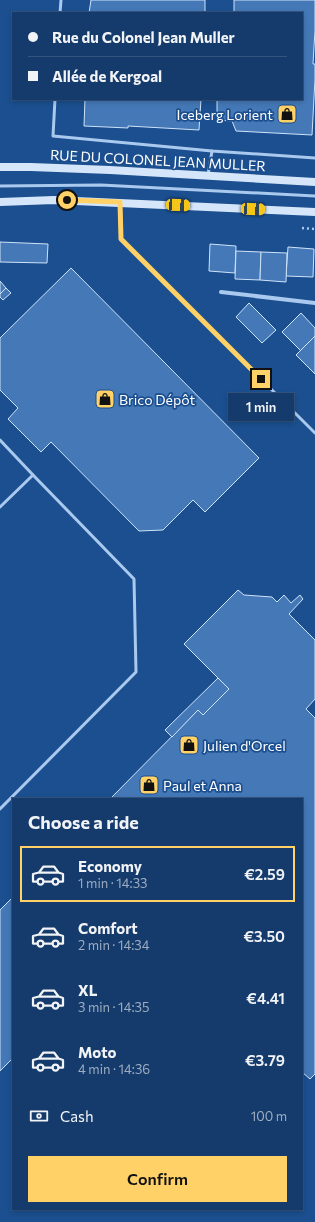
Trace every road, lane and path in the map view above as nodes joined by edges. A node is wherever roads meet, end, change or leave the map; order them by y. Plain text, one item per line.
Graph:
1 (61, 0) edge
2 (60, 12) edge
3 (55, 100) edge
4 (212, 152) junction
5 (315, 158) edge
6 (0, 167) edge
7 (208, 175) junction
8 (315, 182) edge
9 (0, 186) edge
10 (315, 196) edge
11 (0, 202) edge
12 (120, 202) junction
13 (315, 212) edge
14 (221, 292) dead end
15 (315, 303) edge
16 (315, 433) edge
17 (0, 440) edge
18 (33, 475) junction
19 (0, 507) edge
20 (0, 809) edge

1 - 2 lane
3 - 4 lane
4 - 5 lane
4 - 7 lane
6 - 7 main road, RUE DU COLONEL JEAN MULLER
7 - 8 main road, RUE DU COLONEL JEAN MULLER
9 - 10 lane
11 - 12 main road
12 - 13 main road
12 - 16 lane
14 - 15 street
17 - 18 lane
18 - 19 lane
18 - 20 lane

